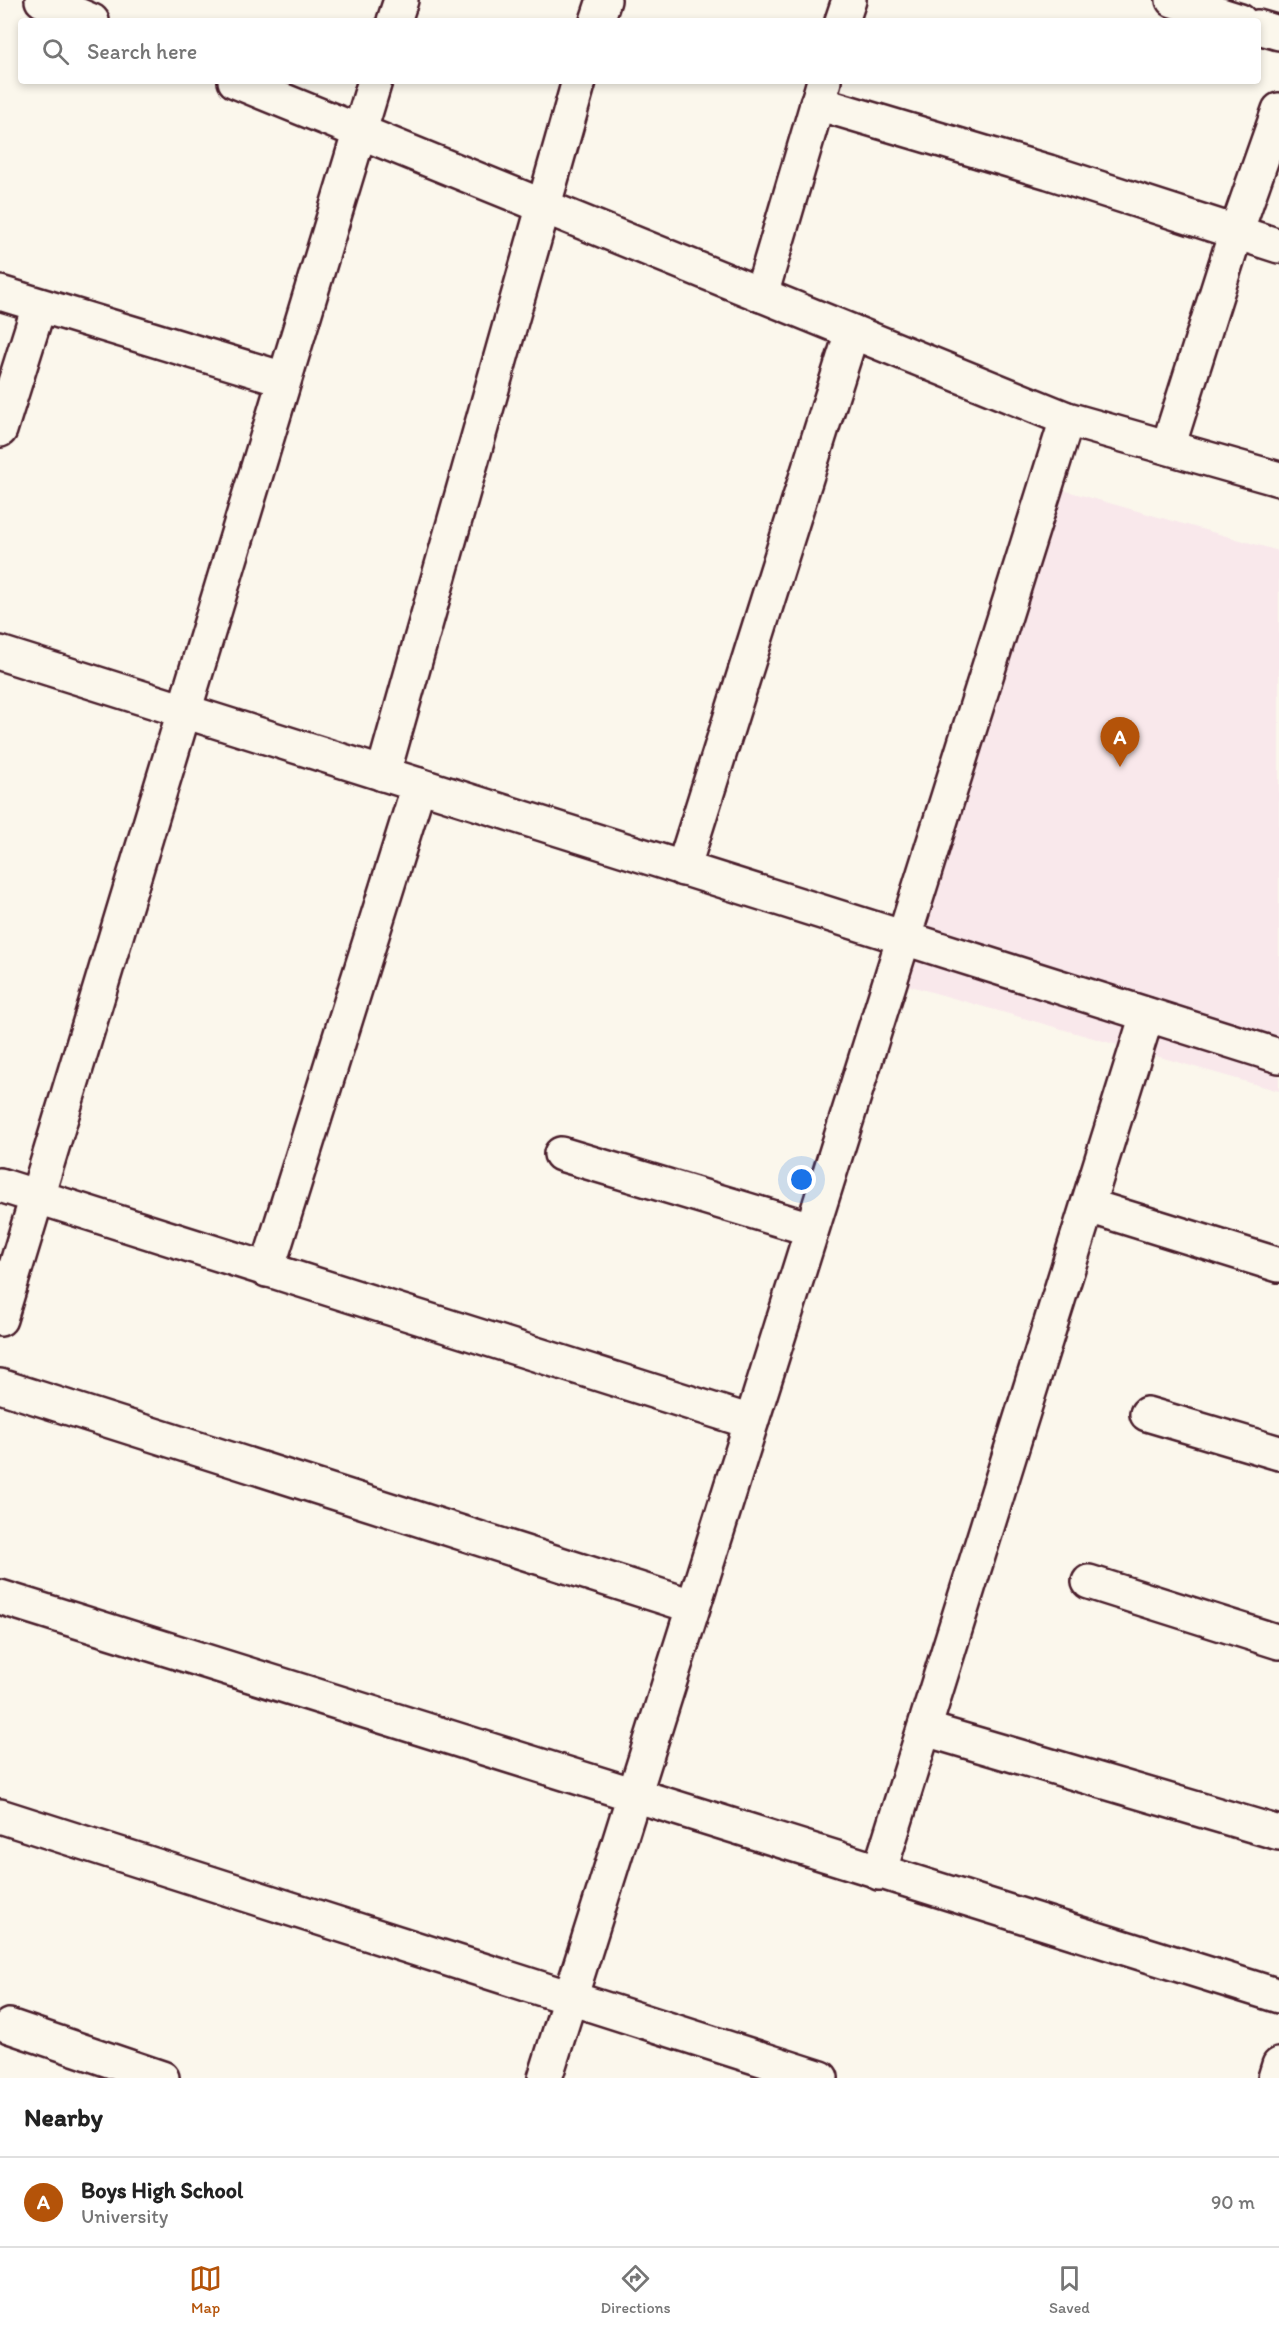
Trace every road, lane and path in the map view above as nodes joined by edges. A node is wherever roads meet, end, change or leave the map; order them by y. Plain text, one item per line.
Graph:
1 (42, 0) edge
2 (401, 0) edge
3 (604, 0) edge
4 (849, 0) edge
5 (1173, 0) edge
6 (87, 12) edge
7 (395, 18) edge
8 (598, 18) edge
9 (843, 18) edge
10 (1230, 18) edge
11 (1261, 28) edge
12 (1279, 33) edge
13 (242, 84) edge
14 (374, 84) edge
15 (578, 84) edge
16 (821, 92) edge
17 (1279, 110) edge
18 (358, 132) junction
19 (542, 207) junction
20 (1236, 232) junction
21 (1279, 246) edge
22 (0, 293) edge
23 (761, 295) junction
24 (39, 306) junction
25 (852, 332) junction
26 (284, 379) junction
27 (1067, 419) junction
28 (0, 430) edge
29 (1168, 447) junction
30 (1279, 479) edge
31 (0, 653) edge
32 (184, 711) junction
33 (383, 774) junction
34 (418, 785) junction
35 (683, 869) junction
36 (903, 938) junction
37 (1147, 1015) junction
38 (1279, 1056) edge
39 (561, 1154) dead end
40 (0, 1185) edge
41 (37, 1197) junction
42 (1089, 1206) junction
43 (812, 1229) junction
44 (1279, 1265) edge
45 (267, 1270) junction
46 (0, 1319) edge
47 (0, 1386) edge
48 (1147, 1414) dead end
49 (751, 1422) junction
50 (1279, 1453) edge
51 (1089, 1582) dead end
52 (0, 1597) edge
53 (692, 1606) junction
54 (1279, 1642) edge
55 (925, 1729) junction
56 (633, 1796) junction
57 (0, 1816) edge
58 (1279, 1833) edge
59 (879, 1873) junction
60 (1279, 1996) edge
61 (569, 2000) junction
62 (9, 2026) dead end
63 (1279, 2065) edge
64 (162, 2078) edge
65 (545, 2078) edge
66 (821, 2078) edge
67 (1275, 2078) edge

1 - 6 street
2 - 7 street
3 - 8 street
4 - 9 street
5 - 10 street
11 - 12 street
13 - 18 street
14 - 18 street
15 - 19 street
16 - 20 street
16 - 23 street
17 - 20 street
18 - 19 street
18 - 26 street
19 - 23 street
19 - 33 street
20 - 21 street
20 - 29 street
22 - 24 street
23 - 25 street
24 - 26 street
24 - 28 street
25 - 27 street
25 - 35 street
26 - 32 street
27 - 29 street
27 - 36 street
29 - 30 street
31 - 32 street
32 - 33 street
32 - 41 street
33 - 34 street
34 - 35 street
34 - 45 street
35 - 36 street
36 - 37 street
36 - 43 street
37 - 38 street
37 - 42 street
39 - 43 street
40 - 41 street
41 - 45 street
41 - 46 street
42 - 44 street
42 - 55 street
43 - 49 street
45 - 49 street
47 - 53 street
48 - 50 street
49 - 53 street
51 - 54 street
52 - 56 street
53 - 56 street
55 - 58 street
55 - 59 street
56 - 59 street
56 - 61 street
57 - 61 street
59 - 60 street
61 - 65 street
61 - 66 street
62 - 64 street
63 - 67 street

